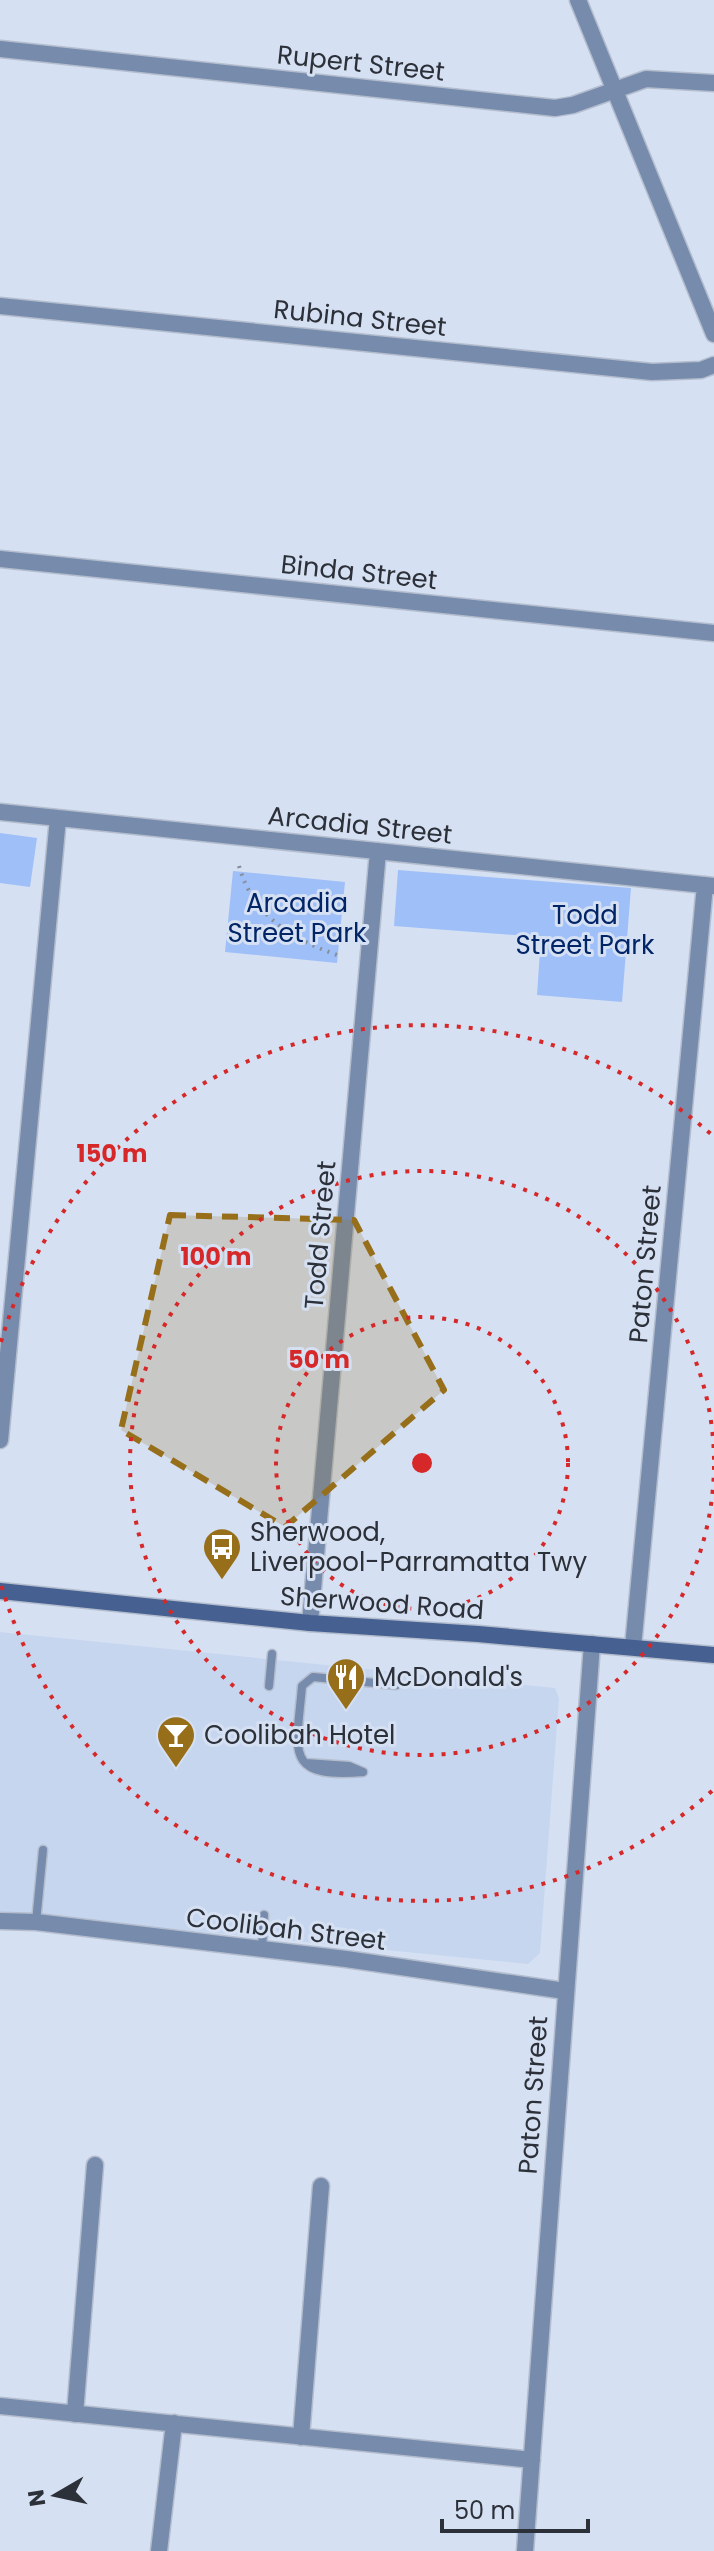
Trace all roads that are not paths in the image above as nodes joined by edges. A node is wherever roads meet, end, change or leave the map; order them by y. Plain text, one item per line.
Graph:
1 (578, 0) edge
2 (0, 49) edge
3 (714, 83) edge
4 (615, 89) junction
5 (0, 306) edge
6 (714, 334) edge
7 (714, 365) edge
8 (0, 559) edge
9 (714, 633) edge
10 (0, 812) edge
11 (58, 818) junction
12 (378, 851) junction
13 (710, 886) edge
14 (0, 1440) edge
15 (0, 1591) edge
16 (310, 1623) junction
17 (592, 1644) junction
18 (633, 1647) junction
19 (272, 1654) dead end
20 (714, 1655) edge
21 (396, 1685) dead end
22 (269, 1686) dead end
23 (363, 1772) dead end
24 (43, 1850) dead end
25 (264, 1915) dead end
26 (0, 1921) edge
27 (36, 1922) junction
28 (262, 1949) junction
29 (565, 1991) junction
30 (95, 2165) dead end
31 (321, 2186) dead end
32 (0, 2406) edge
33 (75, 2414) junction
34 (174, 2423) junction
35 (301, 2437) junction
36 (532, 2460) junction
37 (159, 2551) edge
38 (525, 2551) edge

1 - 4 street
2 - 4 street, Rupert Street
3 - 4 street, Rupert Street
4 - 6 street
5 - 7 street, Rubina Street
8 - 9 street, Binda Street
10 - 11 street, Arcadia Street
11 - 12 street, Arcadia Street
11 - 14 street
12 - 13 street, Arcadia Street
12 - 16 street, Todd Street
13 - 18 street, Paton Street
15 - 16 main road, Sherwood Road
16 - 17 main road, Sherwood Road
17 - 18 main road, Sherwood Road
17 - 29 street, Paton Street
18 - 20 main road, Sherwood Road
19 - 22 lane
21 - 23 lane
24 - 27 lane
25 - 28 lane
26 - 27 street, Coolibah Street
27 - 28 street, Coolibah Street
28 - 29 street, Coolibah Street
29 - 36 street, Paton Street
30 - 33 street
31 - 35 street
32 - 33 street
33 - 34 street
34 - 35 street
34 - 37 street
35 - 36 street
36 - 38 street, Paton Street

